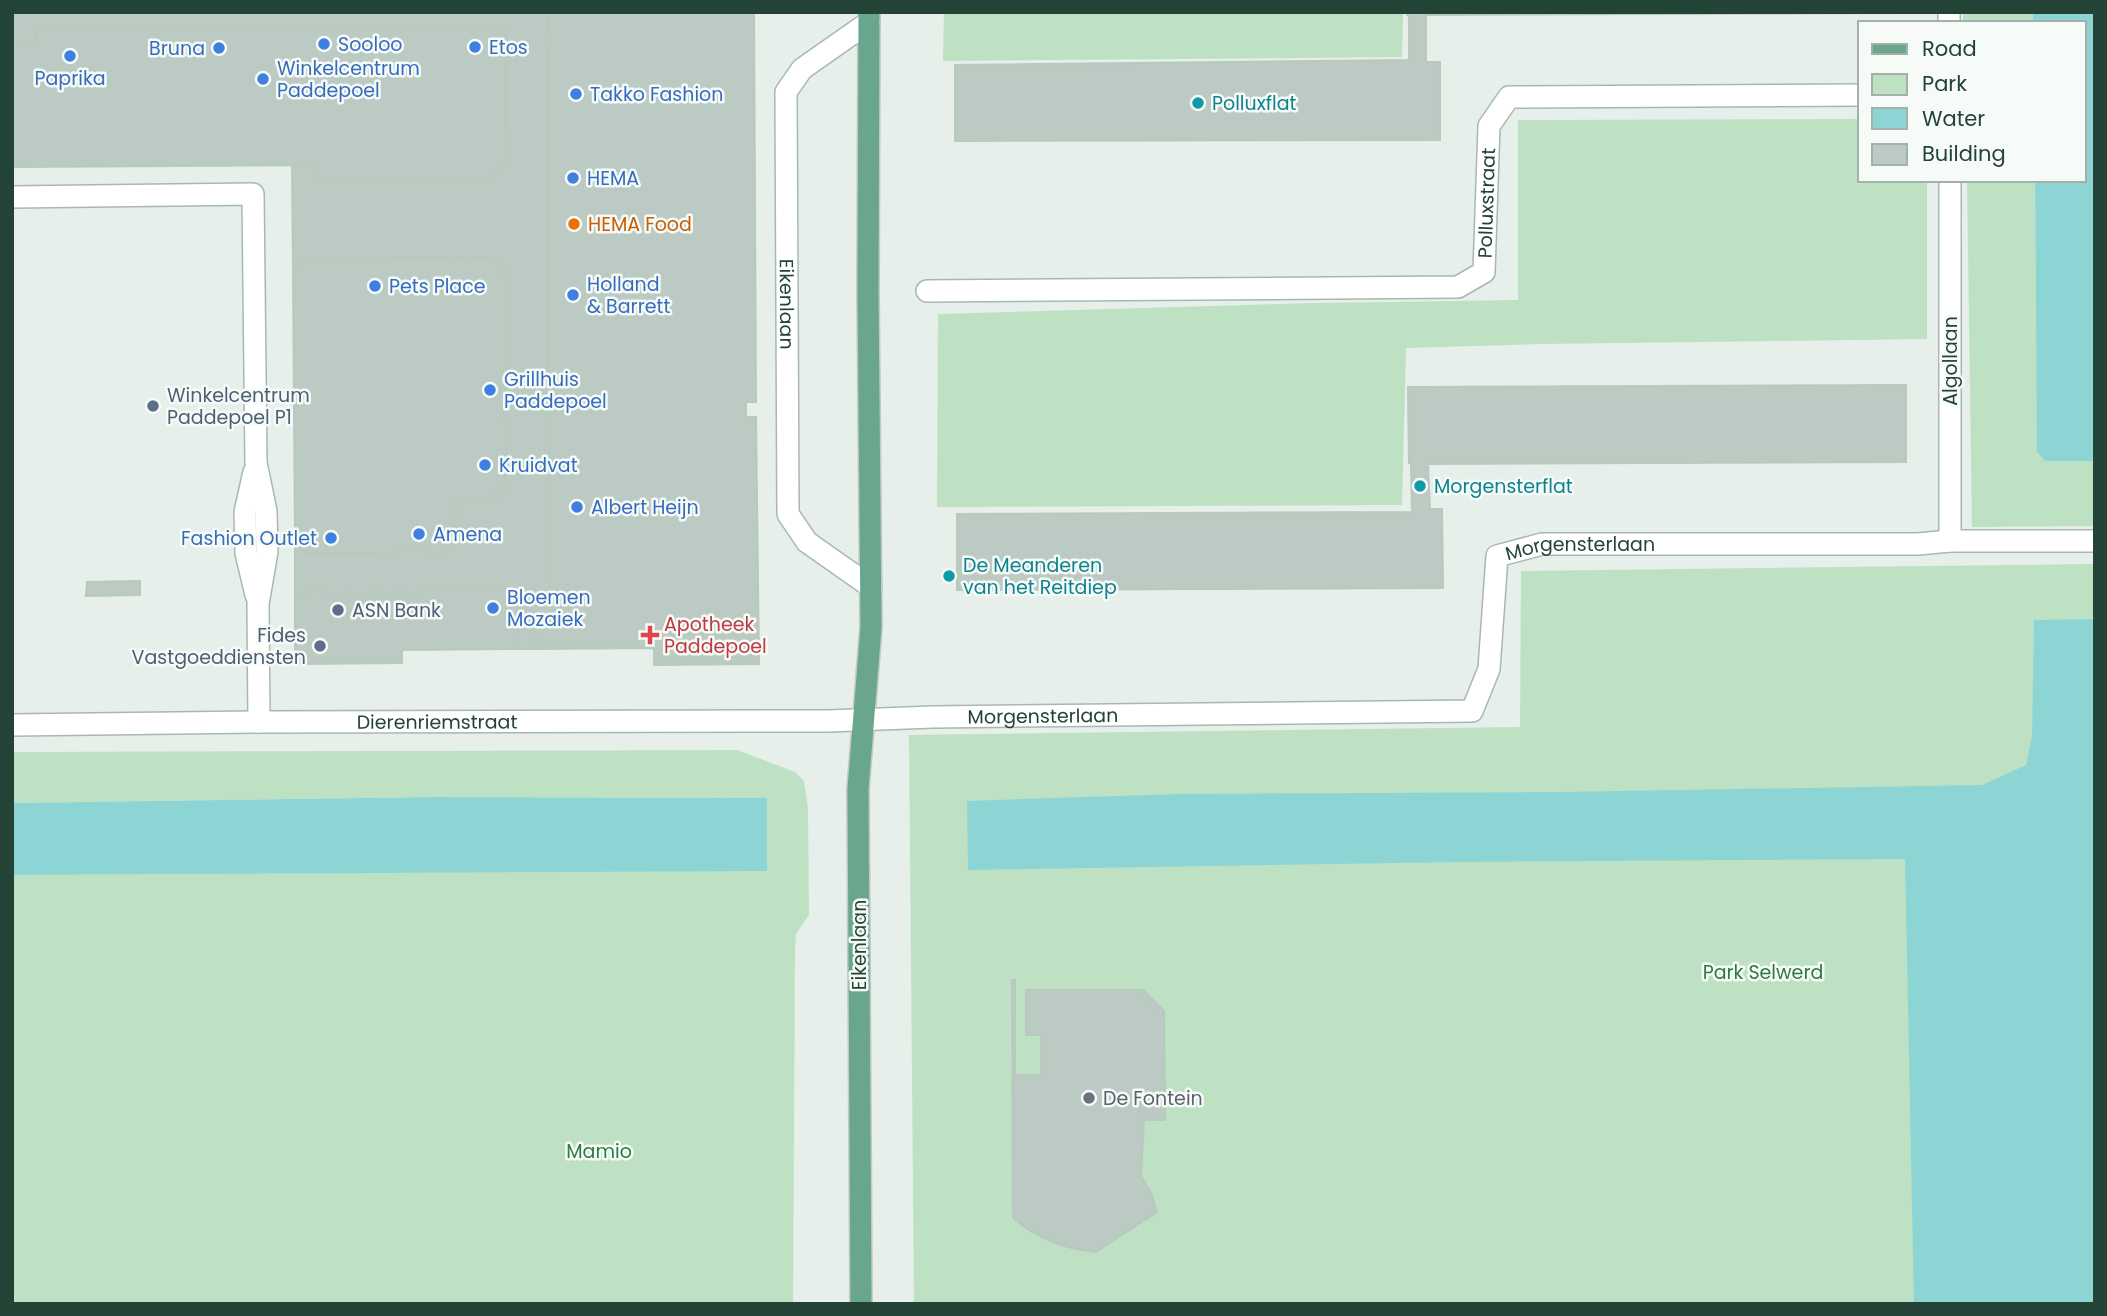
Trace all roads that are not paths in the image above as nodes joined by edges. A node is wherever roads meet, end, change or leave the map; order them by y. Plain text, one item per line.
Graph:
1 (869, 17) edge
2 (1858, 95) edge
3 (1950, 182) edge
4 (12, 197) edge
5 (927, 291) dead end
6 (1950, 541) junction
7 (2095, 541) edge
8 (871, 587) junction
9 (864, 719) junction
10 (259, 722) junction
11 (12, 725) edge
12 (860, 1304) edge

1 - 8 main road, Eikenlaan
1 - 8 street, Eikenlaan
2 - 5 street, Polluxstraat
3 - 6 street, Algollaan
4 - 10 street
6 - 7 street, Morgensterlaan
6 - 9 street, Morgensterlaan
8 - 9 main road, Eikenlaan
9 - 10 street, Dierenriemstraat
9 - 12 main road, Eikenlaan
10 - 11 street, Dierenriemstraat

